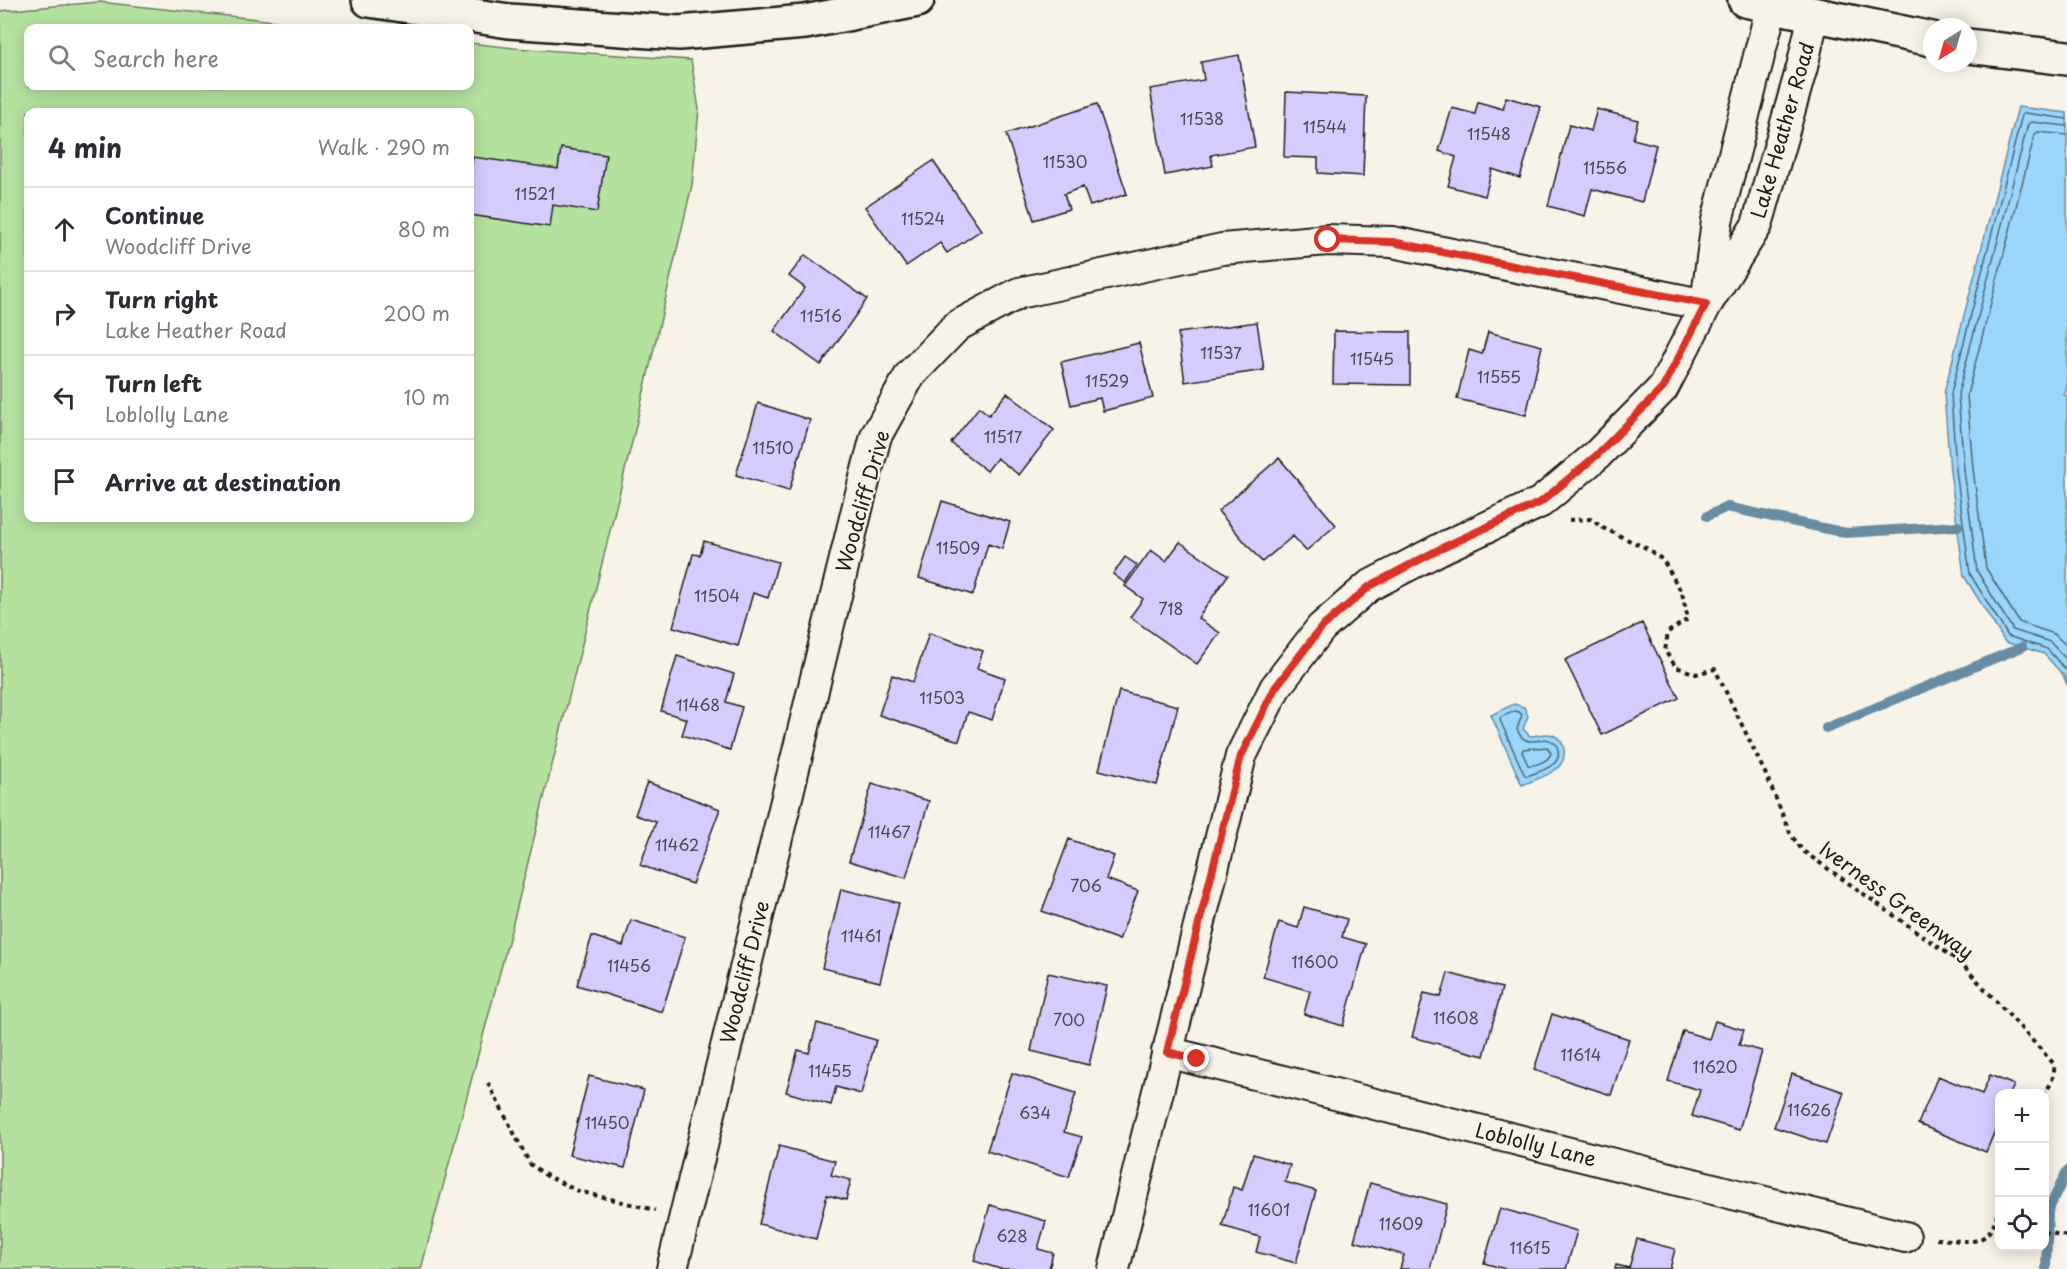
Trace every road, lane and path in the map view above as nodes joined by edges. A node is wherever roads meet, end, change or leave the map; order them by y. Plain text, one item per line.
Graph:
1 (369, 0) edge
2 (916, 0) edge
3 (1758, 3) edge
4 (1814, 14) junction
5 (1923, 37) edge
6 (1977, 47) edge
7 (2067, 58) edge
8 (1706, 304) junction
9 (1564, 520) dead end
10 (1167, 1052) junction
11 (488, 1083) dead end
12 (2047, 1089) edge
13 (685, 1217) junction
14 (1995, 1226) edge
15 (2049, 1233) edge
16 (2067, 1236) edge
17 (1905, 1237) joint
18 (672, 1269) edge
19 (1114, 1269) edge

1 - 2 street
3 - 4 street
3 - 8 street, Lake Heather Road
4 - 5 street
4 - 8 street, Lake Heather Road
6 - 7 street
8 - 10 street, Lake Heather Road
8 - 13 street, Woodcliff Drive
9 - 12 path, Iverness Greenway
10 - 17 street, Loblolly Lane
10 - 19 street, Lake Heather Road
11 - 13 path
13 - 18 street, Woodcliff Drive
14 - 17 path
15 - 16 path

